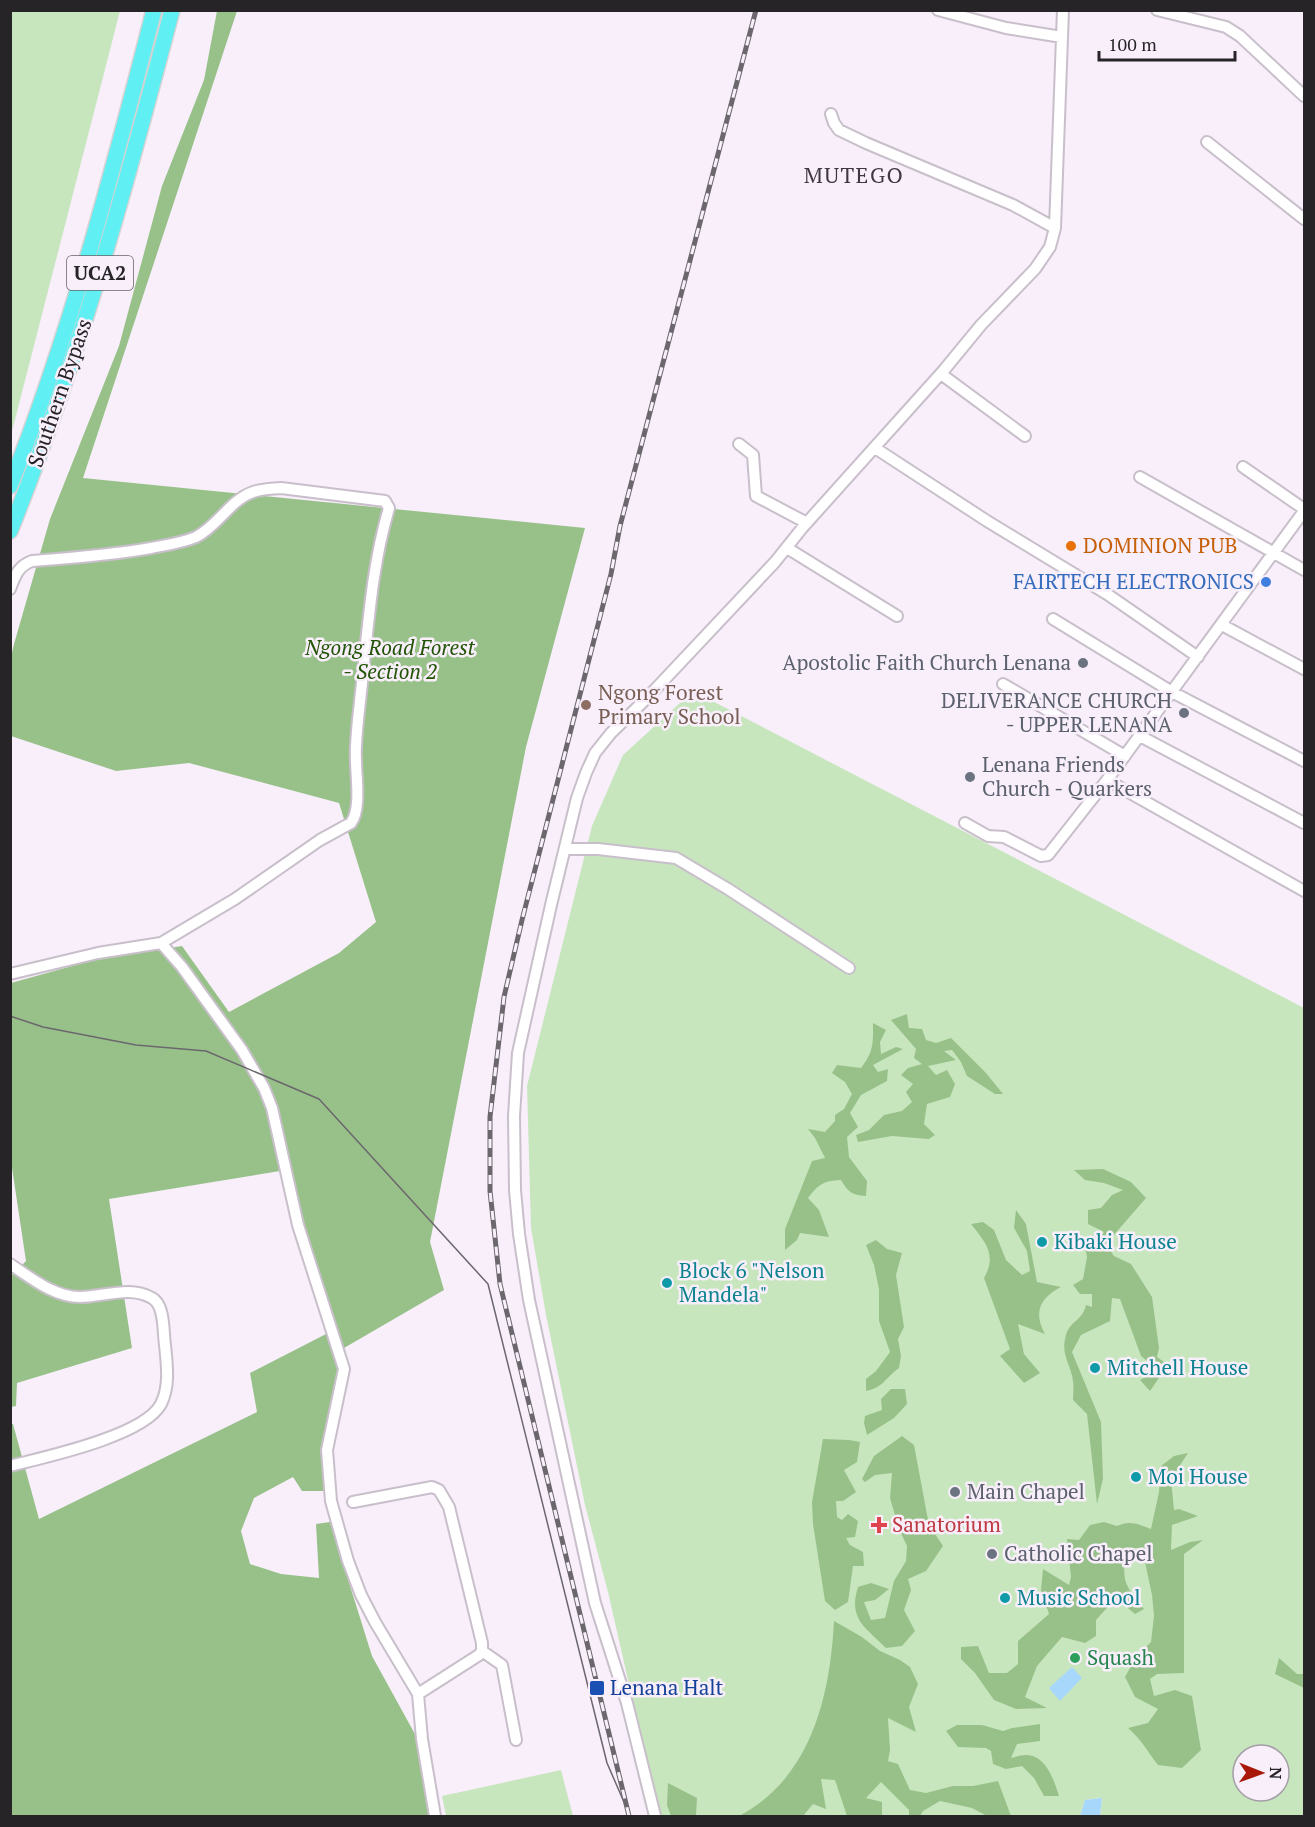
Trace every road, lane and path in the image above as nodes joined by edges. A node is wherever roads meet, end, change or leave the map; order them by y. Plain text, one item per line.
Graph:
1 (154, 10) edge
2 (172, 10) edge
3 (938, 10) edge
4 (1063, 10) edge
5 (1157, 10) edge
6 (1062, 37) junction
7 (1305, 96) edge
8 (831, 114) dead end
9 (1207, 142) dead end
10 (1305, 219) edge
11 (1055, 228) junction
12 (940, 374) junction
13 (1024, 436) dead end
14 (739, 444) dead end
15 (875, 448) junction
16 (1243, 467) dead end
17 (1140, 477) dead end
18 (10, 486) edge
19 (1305, 510) edge
20 (807, 523) junction
21 (10, 531) edge
22 (787, 548) junction
23 (1274, 554) junction
24 (1305, 570) edge
25 (10, 590) edge
26 (897, 616) dead end
27 (1053, 619) dead end
28 (1222, 625) junction
29 (1198, 657) junction
30 (1305, 669) edge
31 (1003, 684) dead end
32 (1172, 692) junction
33 (1140, 736) junction
34 (1125, 756) junction
35 (1305, 761) edge
36 (1107, 780) junction
37 (965, 823) dead end
38 (1305, 823) edge
39 (565, 849) junction
40 (1305, 891) edge
41 (161, 943) junction
42 (849, 968) dead end
43 (10, 974) edge
44 (10, 1264) edge
45 (10, 1466) edge
46 (353, 1502) dead end
47 (482, 1651) junction
48 (418, 1694) junction
49 (516, 1740) dead end
50 (435, 1816) edge
51 (656, 1816) edge

1 - 18 highway, Southern Bypass / UCA2
2 - 21 highway, Southern Bypass / UCA2
3 - 6 street
4 - 6 street
5 - 7 street
6 - 11 street
8 - 11 street
9 - 10 street
11 - 12 street
12 - 13 street
12 - 15 street
14 - 20 street
15 - 20 street
15 - 29 street
16 - 19 street
17 - 23 street
19 - 23 street
20 - 22 street
22 - 26 street
22 - 39 street
23 - 24 street
23 - 28 street
25 - 41 street
27 - 32 street
28 - 29 street
28 - 30 street
29 - 32 street
31 - 34 street
32 - 33 street
32 - 35 street
33 - 34 street
33 - 38 street
34 - 36 street
36 - 37 street
36 - 40 street
39 - 42 street
39 - 51 street
41 - 43 street
41 - 48 street
44 - 45 street
46 - 47 street
47 - 48 street
47 - 49 street
48 - 50 street

